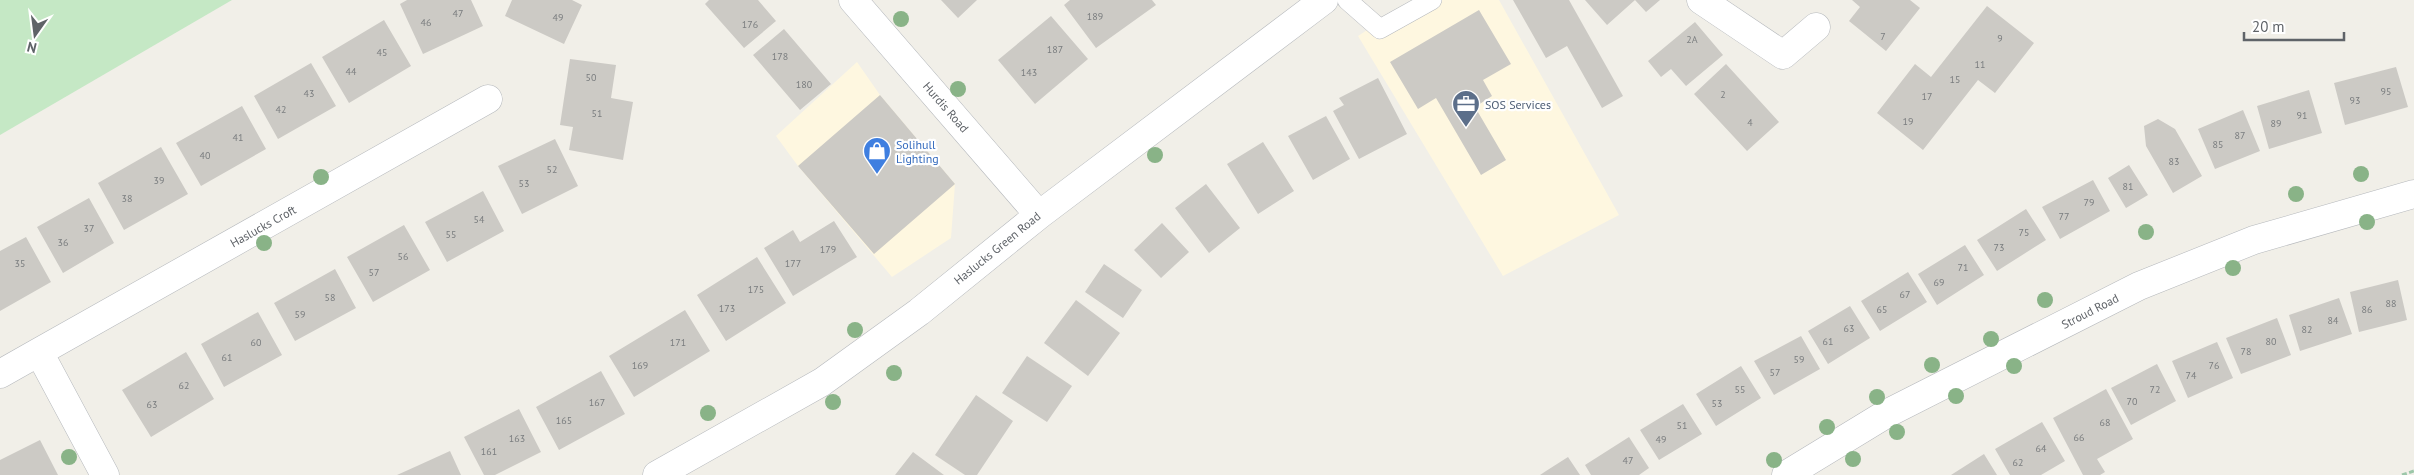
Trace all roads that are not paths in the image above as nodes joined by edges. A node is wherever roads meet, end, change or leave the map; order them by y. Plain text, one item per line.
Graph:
1 (853, 0) edge
2 (1324, 0) edge
3 (1347, 0) edge
4 (1432, 0) edge
5 (1702, 0) edge
6 (1816, 27) dead end
7 (488, 99) dead end
8 (2414, 194) edge
9 (1038, 215) junction
10 (39, 352) junction
11 (0, 374) edge
12 (105, 475) edge
13 (657, 475) edge
14 (1786, 475) edge

1 - 9 street, Hurdis Road
2 - 9 street, Haslucks Green Road
3 - 4 lane
5 - 6 street
7 - 10 street, Haslucks Croft
8 - 14 street, Stroud Road
9 - 13 street, Haslucks Green Road
10 - 11 street, Haslucks Croft
10 - 12 street

